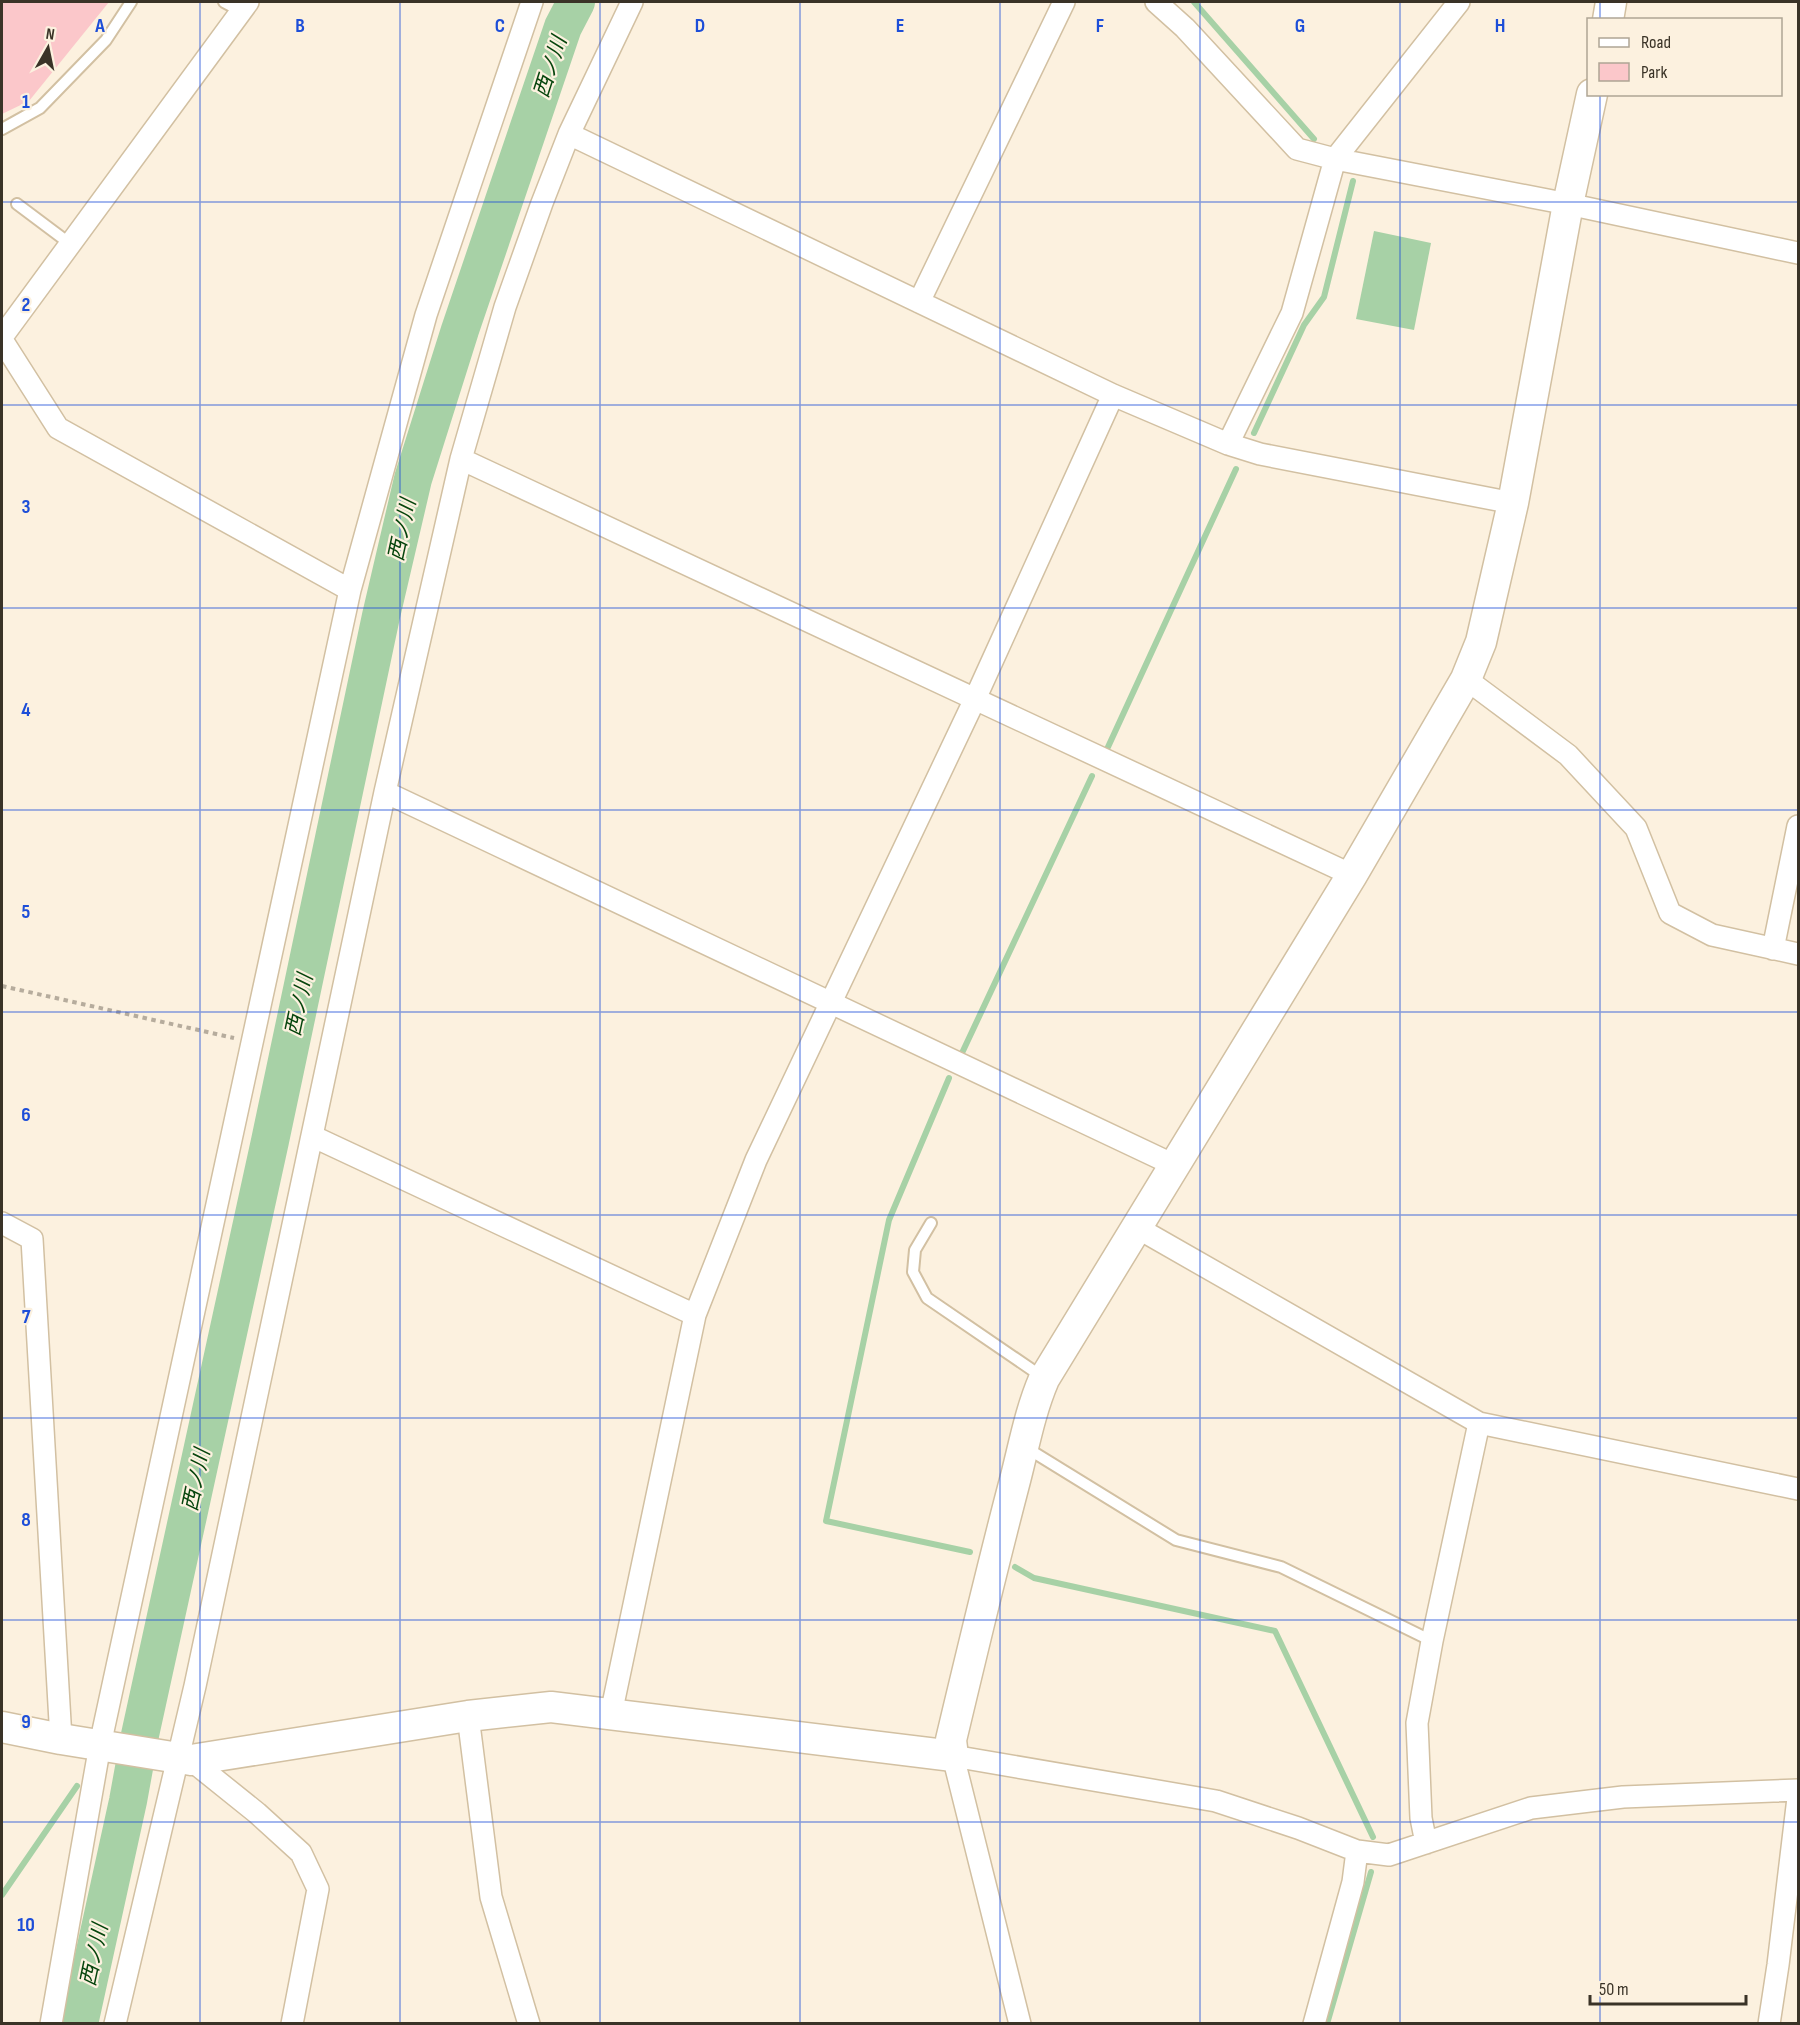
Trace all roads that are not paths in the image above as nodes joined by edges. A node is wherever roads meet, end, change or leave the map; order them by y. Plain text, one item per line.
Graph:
1 (131, 2) edge
2 (532, 2) edge
3 (632, 2) edge
4 (1064, 2) edge
5 (1156, 2) edge
6 (1459, 2) edge
7 (1611, 2) edge
8 (237, 5) edge
9 (1608, 18) edge
10 (1592, 96) edge
11 (2, 129) edge
12 (569, 134) junction
13 (1335, 159) junction
14 (16, 204) dead end
15 (1568, 204) junction
16 (69, 243) junction
17 (1798, 253) edge
18 (919, 302) junction
19 (2, 338) edge
20 (1113, 395) junction
21 (1228, 444) junction
22 (461, 459) junction
23 (1513, 503) junction
24 (350, 590) junction
25 (1466, 679) junction
26 (975, 699) junction
27 (385, 792) junction
28 (1798, 826) edge
29 (1352, 875) junction
30 (1773, 948) junction
31 (1798, 954) edge
32 (831, 1004) junction
33 (312, 1136) junction
34 (1173, 1165) junction
35 (2, 1223) edge
36 (931, 1223) dead end
37 (1136, 1227) junction
38 (696, 1315) junction
39 (1044, 1378) junction
40 (1479, 1423) junction
41 (1024, 1447) junction
42 (1798, 1488) edge
43 (1432, 1641) junction
44 (611, 1714) junction
45 (468, 1716) junction
46 (2, 1727) edge
47 (62, 1739) junction
48 (109, 1746) junction
49 (953, 1756) junction
50 (176, 1757) junction
51 (1798, 1790) edge
52 (1798, 1798) edge
53 (1426, 1843) junction
54 (1357, 1851) junction
55 (51, 2024) edge
56 (115, 2024) edge
57 (292, 2024) edge
58 (529, 2024) edge
59 (1020, 2024) edge
60 (1314, 2024) edge
61 (1768, 2024) edge

1 - 11 lane
2 - 24 street
3 - 12 street
4 - 18 street
5 - 13 street
6 - 13 street
7 - 9 street
8 - 16 street
10 - 15 street
12 - 18 street
12 - 22 street
13 - 15 street
13 - 21 street
14 - 16 lane
15 - 17 street
15 - 23 street
16 - 19 street
18 - 20 street
19 - 24 street
20 - 21 street
20 - 26 street
21 - 23 street
22 - 26 street
22 - 27 street
23 - 25 street
24 - 48 street
25 - 29 street
25 - 30 street
26 - 29 street
26 - 32 street
27 - 32 street
27 - 33 street
28 - 30 street
29 - 34 street
30 - 31 street
32 - 34 street
32 - 38 street
33 - 38 street
33 - 50 street
34 - 37 street
35 - 47 street
36 - 39 lane
37 - 39 street
37 - 40 street
38 - 44 street
39 - 41 street
40 - 42 street
40 - 43 street
41 - 43 lane
41 - 49 street
43 - 53 street
44 - 45 street
44 - 49 street
45 - 50 street
45 - 58 street
46 - 47 street
47 - 48 street
48 - 50 street
48 - 55 street
49 - 54 street
49 - 59 street
50 - 56 street
50 - 57 street
51 - 53 street
52 - 61 street
53 - 54 street
54 - 60 street

